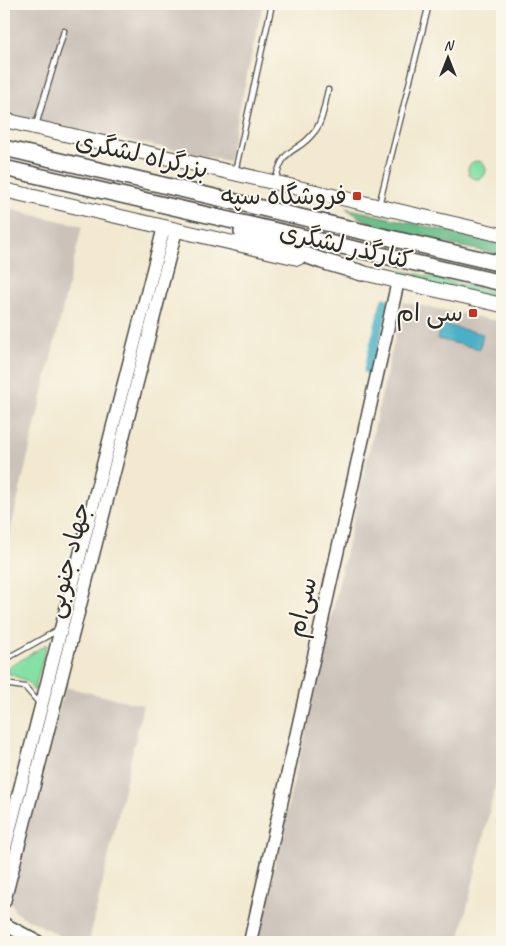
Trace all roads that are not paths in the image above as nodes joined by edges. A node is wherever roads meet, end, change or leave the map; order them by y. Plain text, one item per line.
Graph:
1 (272, 4) edge
2 (429, 4) edge
3 (64, 31) dead end
4 (328, 90) dead end
5 (4, 120) edge
6 (36, 127) junction
7 (4, 148) edge
8 (4, 168) edge
9 (234, 173) junction
10 (275, 183) junction
11 (4, 190) edge
12 (379, 207) junction
13 (180, 210) junction
14 (170, 228) junction
15 (502, 235) edge
16 (502, 264) edge
17 (362, 272) junction
18 (398, 281) junction
19 (502, 283) edge
20 (502, 305) edge
21 (60, 629) junction
22 (4, 660) edge
23 (4, 684) edge
24 (41, 706) junction
25 (4, 851) edge
26 (4, 902) edge
27 (4, 924) edge
28 (4, 940) edge
29 (9, 942) edge
30 (38, 942) edge
31 (250, 942) edge

1 - 9 lane
2 - 12 lane
3 - 6 lane
4 - 10 lane
5 - 6 main road, کنارگذر لشگری
6 - 9 main road, کنارگذر لشگری
7 - 16 highway, بزرگراه لشگری
8 - 13 highway, بزرگراه لشگری
9 - 10 main road, کنارگذر لشگری
10 - 12 main road, کنارگذر لشگری
11 - 14 main road, کنارگذر لشگری
12 - 15 main road, کنارگذر لشگری
13 - 17 highway
13 - 19 highway, بزرگراه لشگری
14 - 17 main road, کنارگذر لشگری
14 - 21 street, جهاد جنوبی
14 - 26 street, جهاد جنوبی
17 - 18 main road, کنارگذر لشگری
18 - 20 main road, کنارگذر لشگری
18 - 31 street, سی‌ام
21 - 22 lane
21 - 24 street, جهاد جنوبی
23 - 24 lane
24 - 25 street, جهاد جنوبی
27 - 30 street
28 - 29 street

